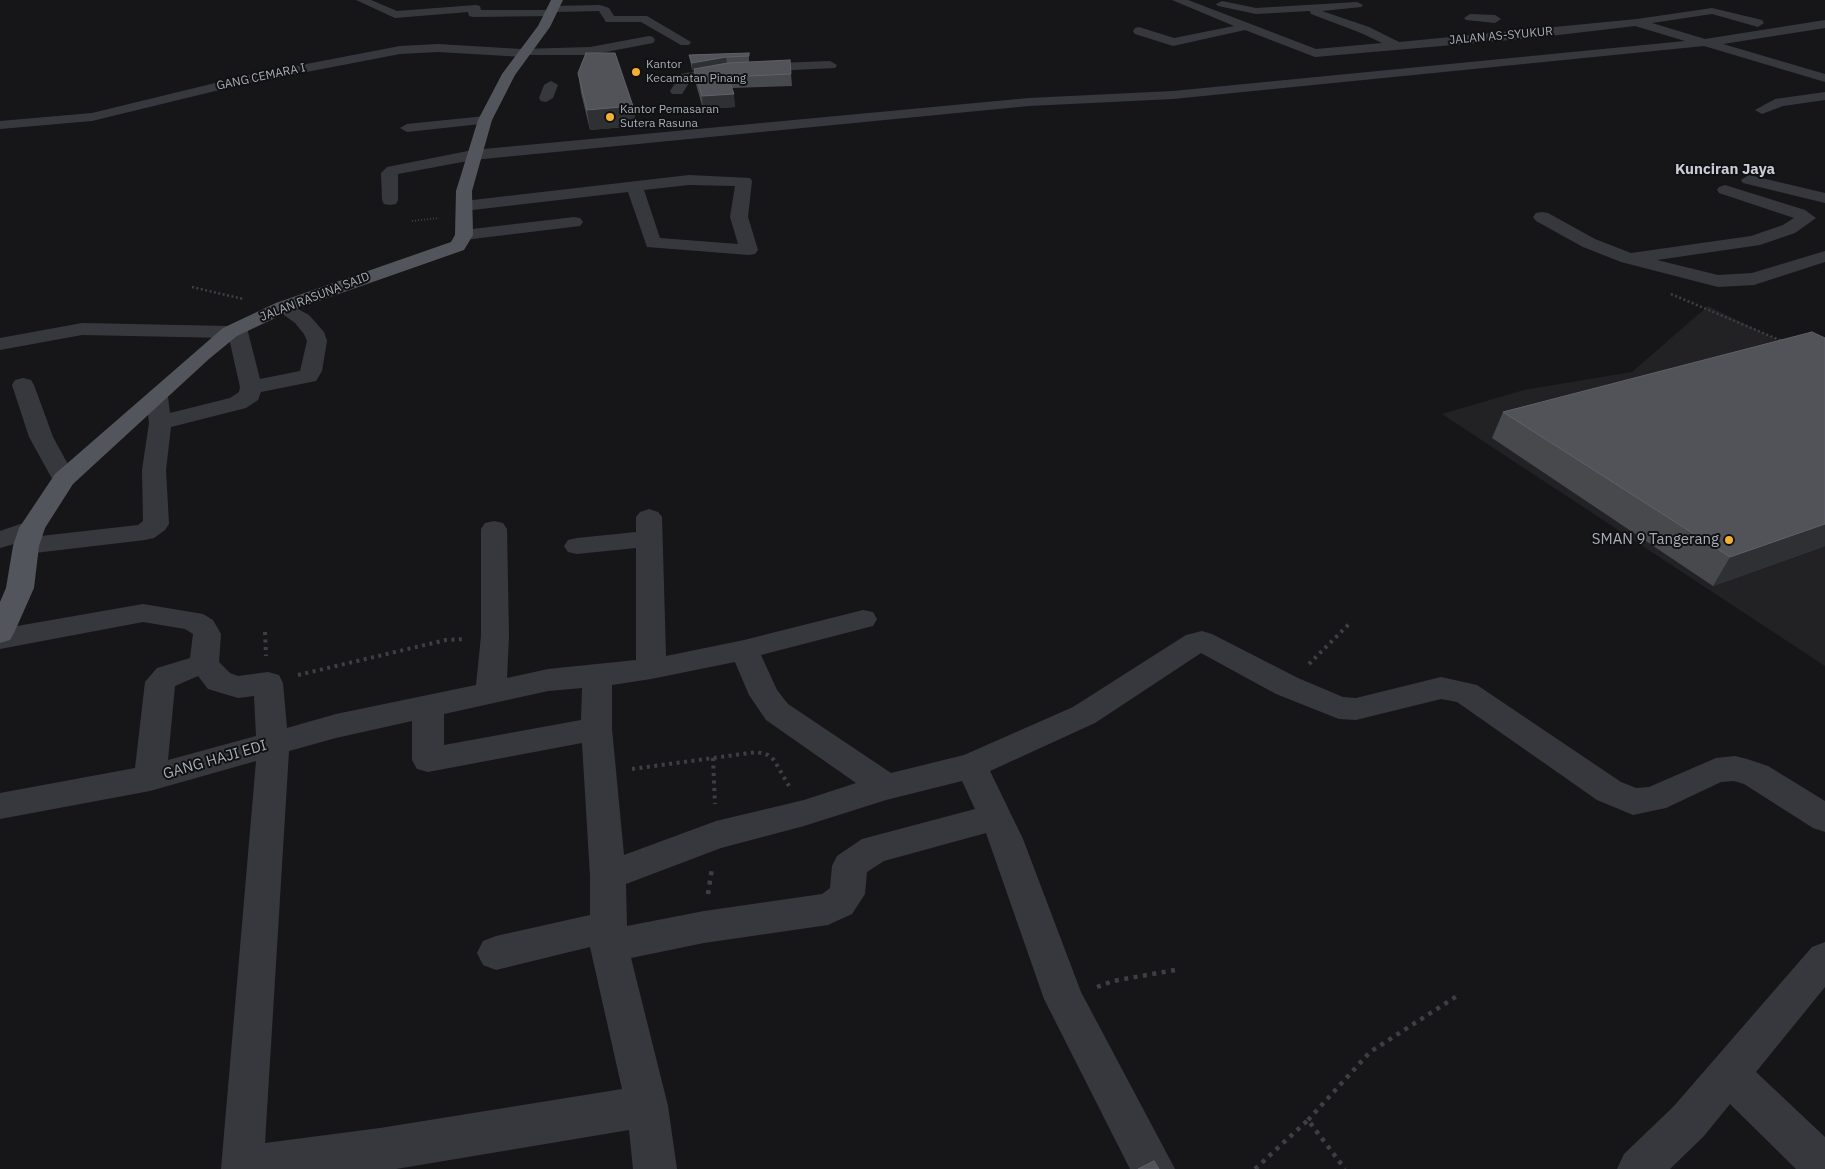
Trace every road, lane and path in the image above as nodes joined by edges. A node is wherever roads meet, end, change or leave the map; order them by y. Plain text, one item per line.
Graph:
1 (362, 0) edge
2 (1178, 0) edge
3 (1308, 5) edge
4 (1357, 5) dead end
5 (555, 6) edge
6 (1196, 7) junction
7 (395, 15) junction
8 (1470, 18) dead end
9 (1636, 22) junction
10 (1758, 23) dead end
11 (1825, 24) edge
12 (1244, 27) junction
13 (1140, 31) dead end
14 (1533, 34) junction
15 (399, 39) junction
16 (649, 40) dead end
17 (685, 42) dead end
18 (1706, 42) junction
19 (1397, 46) junction
20 (525, 52) junction
21 (296, 64) junction
22 (830, 65) dead end
23 (220, 70) dead end
24 (311, 78) dead end
25 (1825, 78) edge
26 (551, 85) dead end
27 (243, 87) junction
28 (677, 91) dead end
29 (1825, 96) edge
30 (546, 98) dead end
31 (1762, 110) dead end
32 (50, 112) dead end
33 (485, 120) junction
34 (4, 125) edge
35 (407, 128) dead end
36 (473, 155) junction
37 (1741, 177) dead end
38 (635, 186) junction
39 (1725, 190) dead end
40 (1825, 198) edge
41 (390, 200) dead end
42 (464, 206) junction
43 (1542, 217) dead end
44 (574, 222) dead end
45 (464, 234) junction
46 (1825, 256) edge
47 (1628, 258) junction
48 (192, 287) dead end
49 (1665, 291) dead end
50 (283, 307) junction
51 (234, 330) junction
52 (1786, 343) edge
53 (0, 344) edge
54 (23, 386) dead end
55 (251, 387) junction
56 (157, 397) junction
57 (160, 423) junction
58 (64, 479) junction
59 (494, 529) dead end
60 (29, 537) junction
61 (0, 540) edge
62 (578, 546) dead end
63 (863, 619) dead end
64 (1351, 622) dead end
65 (265, 632) dead end
66 (0, 633) edge
67 (496, 636) junction
68 (0, 639) edge
69 (744, 650) junction
70 (204, 664) junction
71 (651, 669) junction
72 (597, 676) junction
73 (268, 683) junction
74 (1287, 686) junction
75 (491, 692) junction
76 (428, 706) junction
77 (596, 729) junction
78 (274, 744) junction
79 (971, 766) junction
80 (601, 772) junction
81 (150, 778) junction
82 (886, 787) junction
83 (0, 806) edge
84 (804, 813) junction
85 (996, 817) junction
86 (1825, 818) edge
87 (608, 876) junction
88 (609, 935) junction
89 (496, 952) dead end
90 (1825, 959) edge
91 (1175, 970) dead end
92 (1457, 996) dead end
93 (1064, 999) junction
94 (1730, 1075) junction
95 (647, 1106) junction
96 (1308, 1120) junction
97 (1825, 1167) edge
98 (242, 1168) edge
99 (655, 1169) edge
100 (1153, 1169) edge
101 (1254, 1169) edge
102 (1345, 1169) edge
103 (1638, 1169) edge

1 - 7 street
2 - 6 street, JALAN AS-SYUKUR
3 - 4 street
3 - 6 street
3 - 19 street
5 - 7 street
5 - 17 street
5 - 20 main road
6 - 12 street, JALAN AS-SYUKUR
7 - 15 street
8 - 14 street
9 - 10 street
9 - 14 street, JALAN AS-SYUKUR
9 - 18 street, JALAN AS-SYUKUR
11 - 18 street
12 - 13 street
12 - 19 street, JALAN AS-SYUKUR
14 - 19 street, JALAN AS-SYUKUR
15 - 20 street, GANG CEMARA I
15 - 21 street, GANG CEMARA I
16 - 20 street, GANG CEMARA I
18 - 25 street, JALAN AS-SYUKUR
18 - 36 street
20 - 33 main road
21 - 24 street
21 - 27 street, GANG CEMARA I
22 - 28 street
23 - 27 street
26 - 30 street
27 - 34 street, GANG CEMARA I
29 - 31 street
32 - 34 street
33 - 35 street
33 - 36 main road
36 - 41 street
36 - 42 main road
37 - 40 street
38 - 38 street
38 - 42 street
39 - 47 street
42 - 45 main road
43 - 47 street
44 - 45 street
45 - 50 main road, JALAN RASUNA SAID
46 - 47 street
48 - 50 path
49 - 52 path
50 - 51 main road, JALAN RASUNA SAID
50 - 55 street
51 - 53 street
51 - 55 street
51 - 56 main road, JALAN RASUNA SAID
54 - 58 street
55 - 57 street
56 - 57 street
56 - 58 main road, JALAN RASUNA SAID
57 - 60 street
58 - 60 main road, JALAN RASUNA SAID
59 - 67 street
60 - 61 street
60 - 66 main road, JALAN RASUNA SAID
62 - 71 street
63 - 69 street, GANG HAJI EDI
64 - 74 path
65 - 73 path
67 - 73 path
67 - 75 street
68 - 70 street
69 - 71 street, GANG HAJI EDI
69 - 82 street
70 - 73 street
70 - 81 street
71 - 72 street, GANG HAJI EDI
72 - 75 street, GANG HAJI EDI
72 - 77 street
73 - 78 street
74 - 79 street
74 - 86 street
75 - 76 street, GANG HAJI EDI
76 - 77 street
76 - 78 street, GANG HAJI EDI
77 - 80 street
78 - 81 street, GANG HAJI EDI
78 - 98 street
79 - 82 street
79 - 85 street
80 - 84 path
80 - 87 street
81 - 83 street, GANG HAJI EDI
82 - 84 street
84 - 87 street
85 - 88 street
85 - 93 street
87 - 88 street
88 - 89 street
88 - 95 street
90 - 94 street
91 - 93 path
92 - 96 path
93 - 100 street
94 - 97 street
94 - 103 street
95 - 98 street
95 - 99 street
96 - 101 path
96 - 102 path

